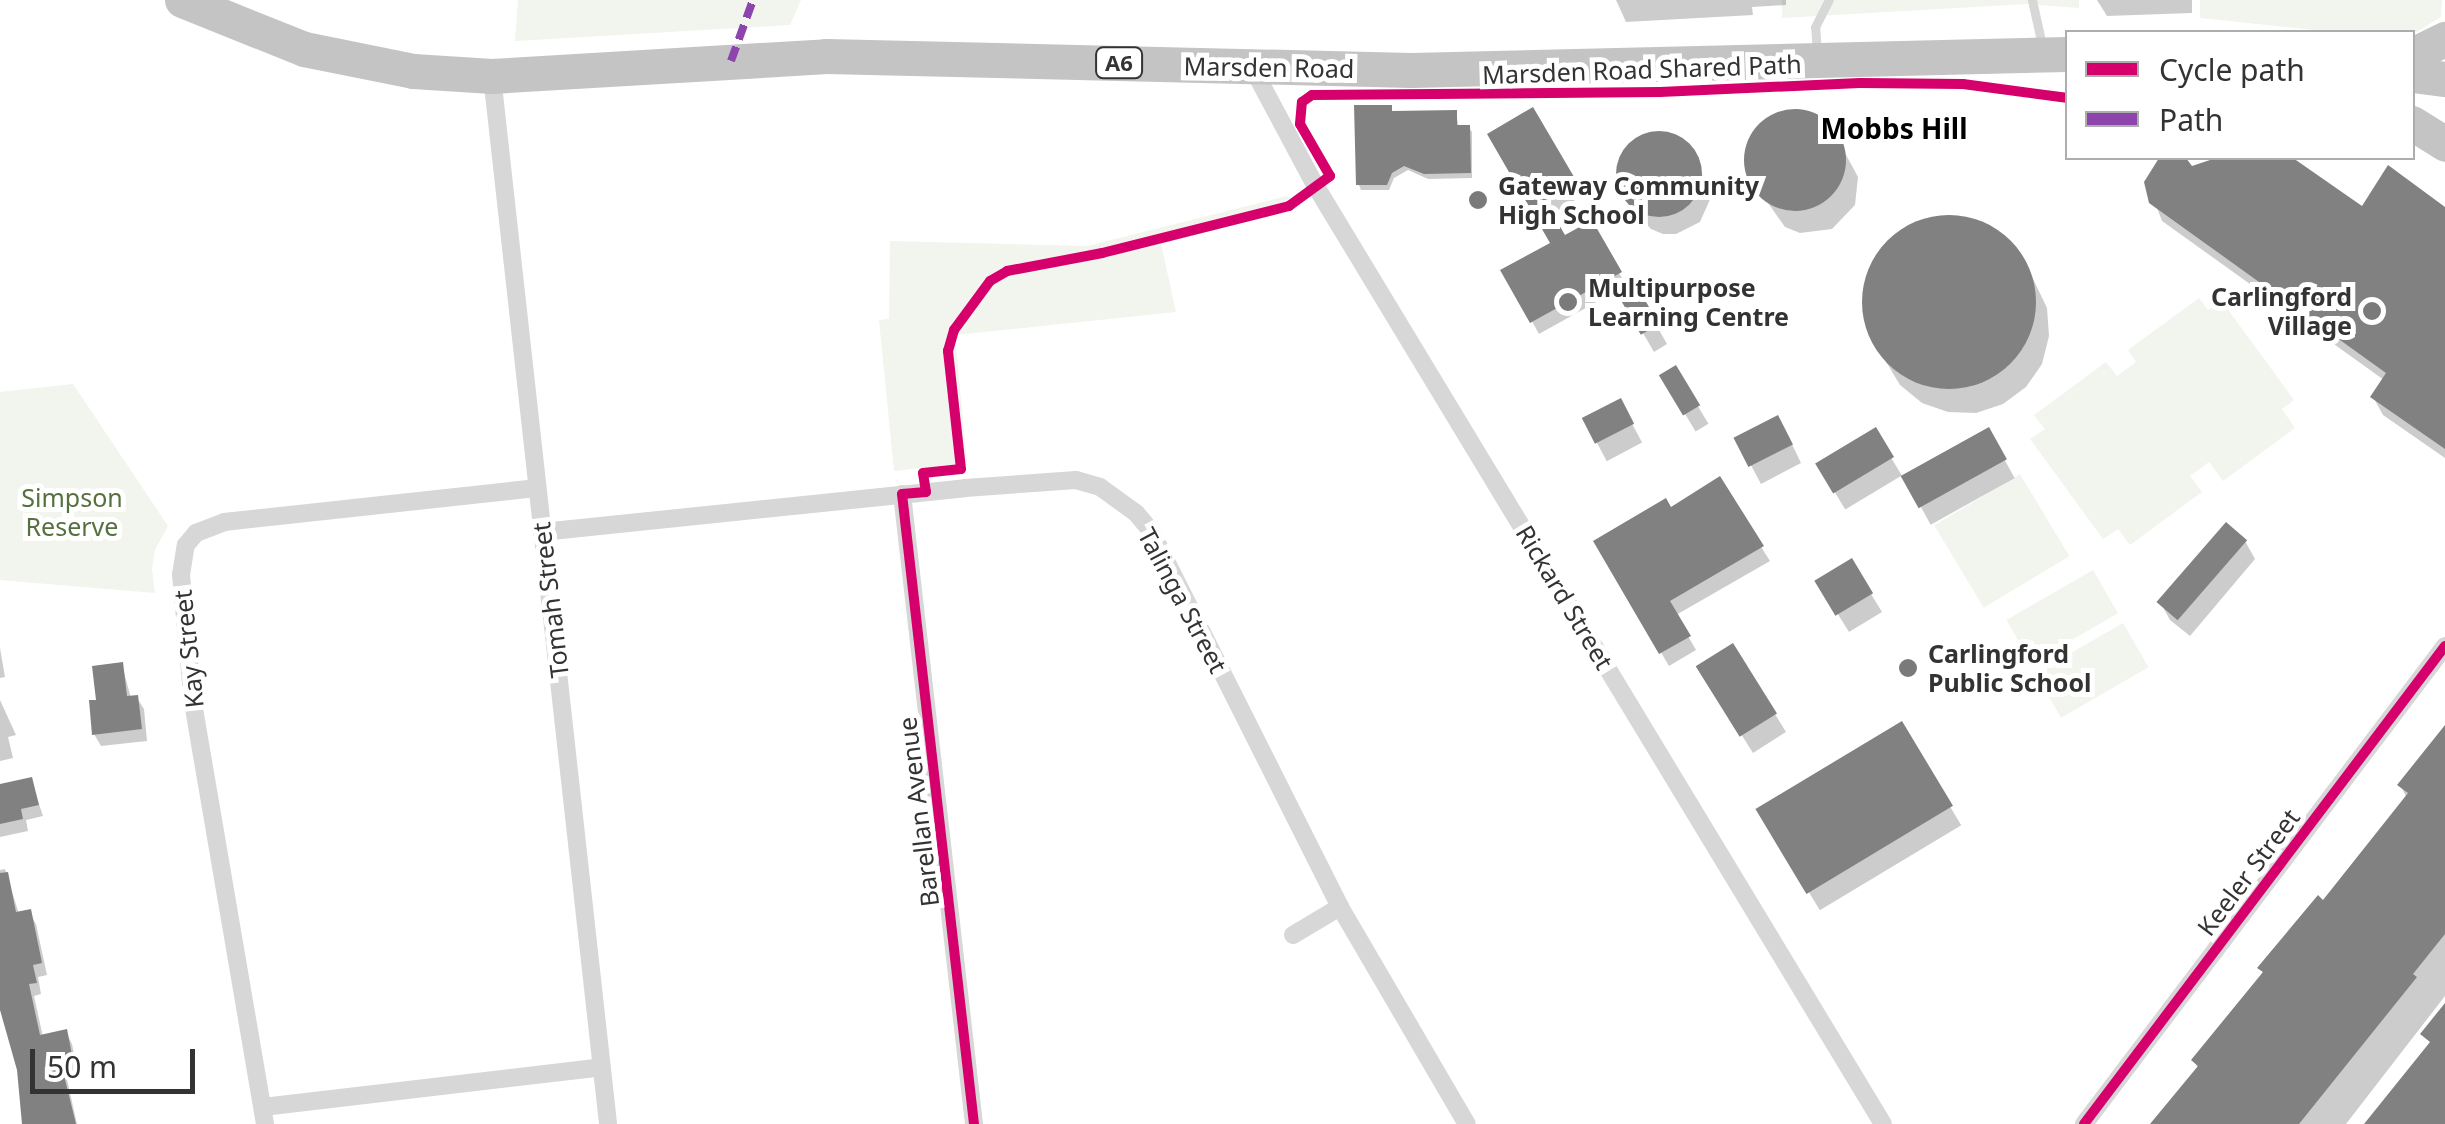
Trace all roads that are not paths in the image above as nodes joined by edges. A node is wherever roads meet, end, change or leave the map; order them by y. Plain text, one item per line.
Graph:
1 (182, 0) edge
2 (1829, 0) edge
3 (2032, 0) edge
4 (2445, 40) edge
5 (2055, 53) edge
6 (2415, 54) edge
7 (1817, 59) junction
8 (1252, 67) junction
9 (2415, 75) edge
10 (492, 76) junction
11 (2445, 78) edge
12 (2415, 106) edge
13 (2445, 111) edge
14 (2415, 126) edge
15 (2445, 144) edge
16 (536, 488) junction
17 (902, 494) junction
18 (542, 532) junction
19 (2445, 646) edge
20 (1340, 907) junction
21 (1293, 935) dead end
22 (602, 1067) junction
23 (264, 1116) edge
24 (608, 1124) edge
25 (974, 1124) edge
26 (1468, 1124) edge
27 (1883, 1124) edge
28 (2084, 1124) edge

1 - 10 highway, Marsden Road / A6
2 - 7 lane
3 - 5 lane
4 - 6 highway
5 - 7 highway, Marsden Road / A6
7 - 8 highway, Marsden Road / A6
8 - 10 highway, Marsden Road / A6
8 - 27 street, Rickard Street
9 - 11 highway
10 - 16 street, Tomah Street
12 - 13 highway
14 - 15 highway
16 - 18 street, Tomah Street
16 - 23 street, Kay Street
17 - 18 street, Talinga Street
17 - 20 street, Talinga Street
17 - 25 street, Barellan Avenue
18 - 22 street, Tomah Street
19 - 28 street, Keeler Street
20 - 21 street
20 - 26 street, Talinga Street
22 - 23 street, Kay Street
22 - 24 street, Tomah Street

